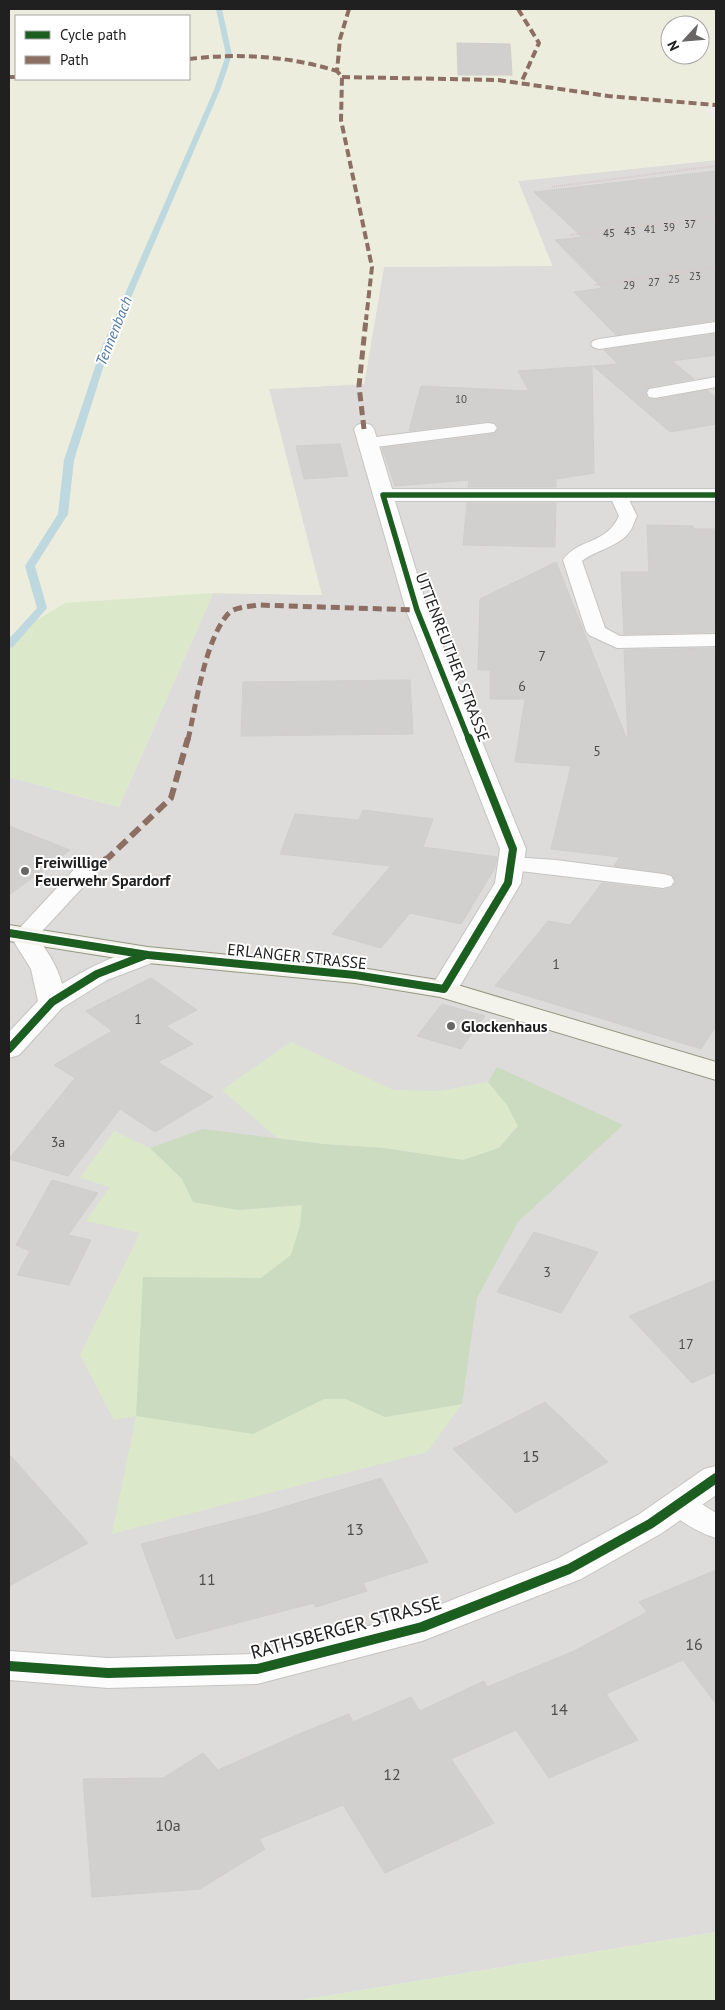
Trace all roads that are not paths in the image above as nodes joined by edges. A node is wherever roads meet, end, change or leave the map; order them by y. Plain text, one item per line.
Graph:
1 (716, 327) edge
2 (600, 344) dead end
3 (716, 382) edge
4 (655, 393) dead end
5 (488, 428) dead end
6 (366, 436) joint
7 (383, 494) junction
8 (618, 494) junction
9 (716, 495) edge
10 (716, 640) edge
11 (511, 864) junction
12 (88, 868) dead end
13 (663, 881) dead end
14 (16, 935) edge
15 (148, 955) junction
16 (444, 989) junction
17 (52, 1002) junction
18 (9, 1050) edge
19 (716, 1071) edge
20 (716, 1478) edge
21 (679, 1504) junction
22 (716, 1527) edge
23 (9, 1666) edge

1 - 2 lane
3 - 4 lane
5 - 6 lane
6 - 7 street, UTTENREUTHER STRASSE
7 - 8 street
7 - 11 street, UTTENREUTHER STRASSE
8 - 9 street
8 - 10 lane
11 - 13 lane
11 - 16 street, UTTENREUTHER STRASSE
12 - 14 lane
14 - 15 main road, ERLANGER STRASSE
14 - 17 street
15 - 16 main road, ERLANGER STRASSE
15 - 17 street
16 - 19 main road, ERLANGER STRASSE
17 - 18 street
20 - 21 street, RATHSBERGER STRASSE
21 - 22 lane
21 - 23 street, RATHSBERGER STRASSE

